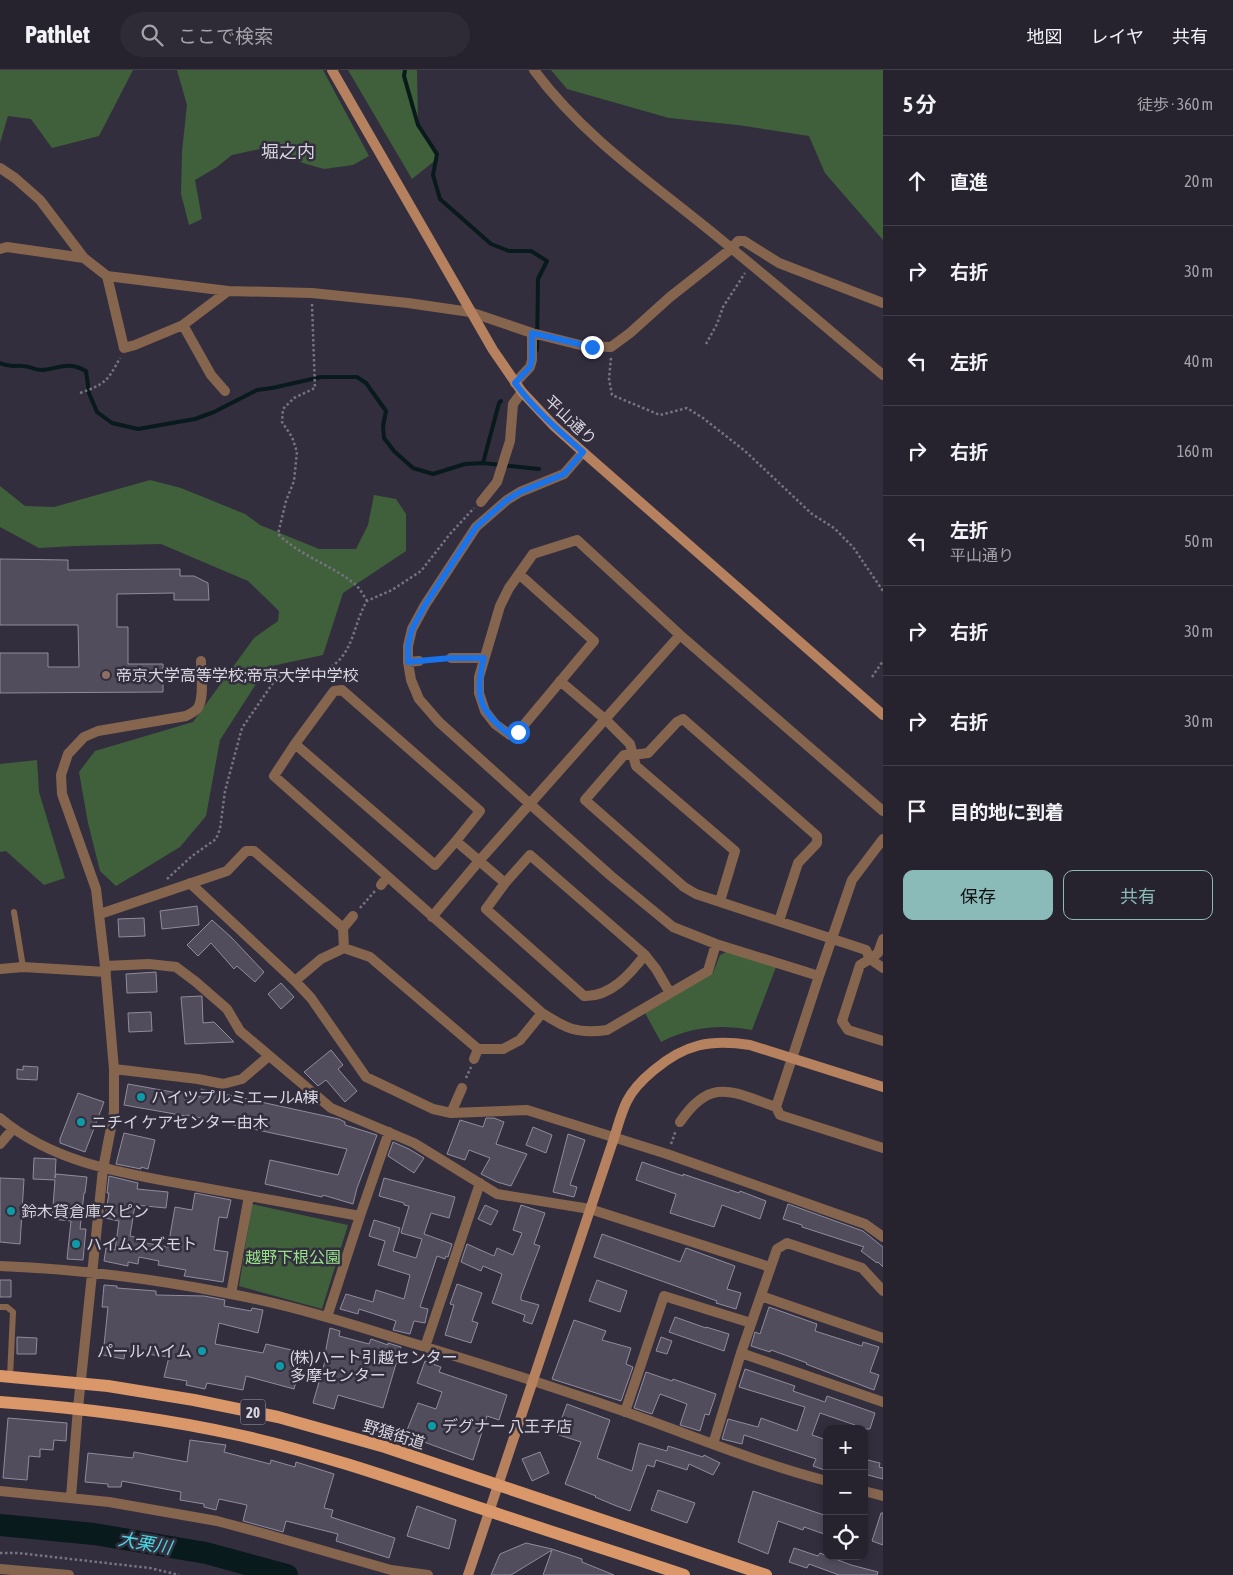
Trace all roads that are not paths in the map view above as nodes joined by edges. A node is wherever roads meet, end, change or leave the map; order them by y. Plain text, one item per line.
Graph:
1 (332, 70) edge
2 (534, 70) edge
3 (0, 168) edge
4 (0, 249) edge
5 (731, 249) junction
6 (84, 258) junction
7 (107, 276) junction
8 (228, 291) junction
9 (883, 303) edge
10 (470, 312) junction
11 (183, 325) junction
12 (537, 334) junction
13 (883, 375) edge
14 (515, 383) junction
15 (225, 391) dead end
16 (522, 392) junction
17 (583, 452) junction
18 (481, 502) road end
19 (519, 574) junction
20 (680, 635) junction
21 (451, 658) road end
22 (484, 658) junction
23 (201, 661) dead end
24 (560, 681) junction
25 (883, 715) edge
26 (606, 720) junction
27 (295, 744) junction
28 (634, 754) junction
29 (530, 804) junction
30 (883, 810) edge
31 (883, 839) edge
32 (456, 841) junction
33 (479, 861) junction
34 (505, 883) junction
35 (190, 884) junction
36 (720, 901) junction
37 (14, 912) dead end
38 (100, 914) junction
39 (353, 916) road end
40 (432, 917) junction
41 (779, 921) junction
42 (343, 928) junction
43 (832, 938) junction
44 (883, 939) edge
45 (716, 944) junction
46 (344, 948) junction
47 (645, 955) junction
48 (870, 958) junction
49 (23, 967) junction
50 (883, 968) edge
51 (0, 969) edge
52 (106, 969) junction
53 (819, 976) junction
54 (295, 981) junction
55 (670, 993) junction
56 (542, 1013) junction
57 (883, 1041) edge
58 (269, 1056) junction
59 (791, 1058) junction
60 (114, 1069) junction
61 (462, 1088) road end
62 (883, 1088) edge
63 (776, 1107) junction
64 (452, 1112) junction
65 (0, 1118) edge
66 (680, 1122) road end
67 (13, 1130) junction
68 (390, 1132) junction
69 (614, 1138) junction
70 (0, 1144) edge
71 (883, 1148) edge
72 (103, 1169) junction
73 (480, 1183) junction
74 (249, 1196) junction
75 (590, 1209) junction
76 (360, 1216) junction
77 (883, 1237) edge
78 (0, 1266) edge
79 (770, 1267) junction
80 (93, 1273) junction
81 (883, 1291) edge
82 (231, 1294) junction
83 (760, 1296) junction
84 (0, 1307) edge
85 (327, 1317) junction
86 (751, 1324) junction
87 (883, 1338) edge
88 (425, 1346) junction
89 (741, 1354) junction
90 (5, 1377) edge
91 (533, 1381) junction
92 (81, 1382) junction
93 (0, 1402) edge
94 (883, 1402) edge
95 (78, 1408) junction
96 (625, 1412) junction
97 (713, 1444) junction
98 (823, 1480) edge
99 (498, 1485) junction
100 (0, 1491) edge
101 (868, 1492) edge
102 (883, 1496) edge
103 (71, 1498) junction
104 (490, 1511) junction
105 (0, 1569) edge
106 (17, 1573) edge
107 (69, 1575) edge
108 (428, 1575) edge
109 (468, 1575) edge
110 (684, 1575) edge
111 (766, 1575) edge

1 - 10 main road, 平山通り
2 - 5 street
3 - 6 street
4 - 6 street
5 - 9 street
5 - 12 street
5 - 13 street
6 - 7 street
7 - 8 street
7 - 11 street
8 - 10 street
8 - 11 street
10 - 12 street
10 - 14 main road, 平山通り
11 - 15 street
12 - 14 street
14 - 16 main road, 平山通り
16 - 17 main road, 平山通り
16 - 18 street
17 - 25 main road, 平山通り
17 - 29 street
19 - 20 street
19 - 22 street
19 - 24 street
20 - 26 street
20 - 30 street
21 - 22 street
22 - 24 street
23 - 38 street
24 - 26 street
26 - 28 street
26 - 29 street
27 - 32 street
27 - 32 street
27 - 40 street
28 - 36 street
28 - 36 street
28 - 41 street
29 - 33 street
29 - 45 street
31 - 43 street
32 - 33 street
33 - 34 street
33 - 40 street
34 - 47 street
34 - 47 street
35 - 38 street
35 - 42 street
35 - 54 street
36 - 41 street
37 - 49 lane
38 - 52 street
39 - 42 street
40 - 56 street
41 - 43 street
42 - 46 street
43 - 48 street
43 - 53 street
44 - 48 street
45 - 53 street
45 - 55 street
46 - 54 street
46 - 56 street
47 - 55 street
48 - 50 street
48 - 57 street
49 - 51 street
49 - 52 street
52 - 58 street
52 - 60 street
53 - 59 street
54 - 64 street
55 - 56 street
58 - 60 street
58 - 68 street
59 - 62 main road
59 - 63 street
59 - 69 main road
60 - 72 street
61 - 64 street
63 - 66 street
63 - 71 street
64 - 69 street
65 - 67 street
67 - 70 street
67 - 72 street
68 - 73 street
68 - 76 street
69 - 75 main road
69 - 77 street
72 - 74 street
72 - 80 street
73 - 75 street
73 - 88 street
74 - 76 street
74 - 82 street
75 - 79 street
75 - 91 main road
76 - 85 street
78 - 80 street
79 - 81 street
79 - 83 street
80 - 82 street
80 - 92 street
82 - 85 street
83 - 86 street
83 - 87 street
84 - 90 lane
85 - 88 street
86 - 89 street
86 - 96 street
88 - 91 street
89 - 94 street
89 - 97 street
90 - 92 main road, 野猿街道 / 20
91 - 96 street
91 - 99 main road
92 - 95 street
92 - 99 main road, 野猿街道 / 20
93 - 95 main road, 20
95 - 103 street
95 - 104 main road, 20
96 - 97 street
97 - 98 street
99 - 104 main road
99 - 111 main road, 野猿街道 / 20
100 - 103 street
101 - 102 street
103 - 108 street
104 - 109 main road
104 - 110 main road, 20
105 - 106 street
106 - 107 street

